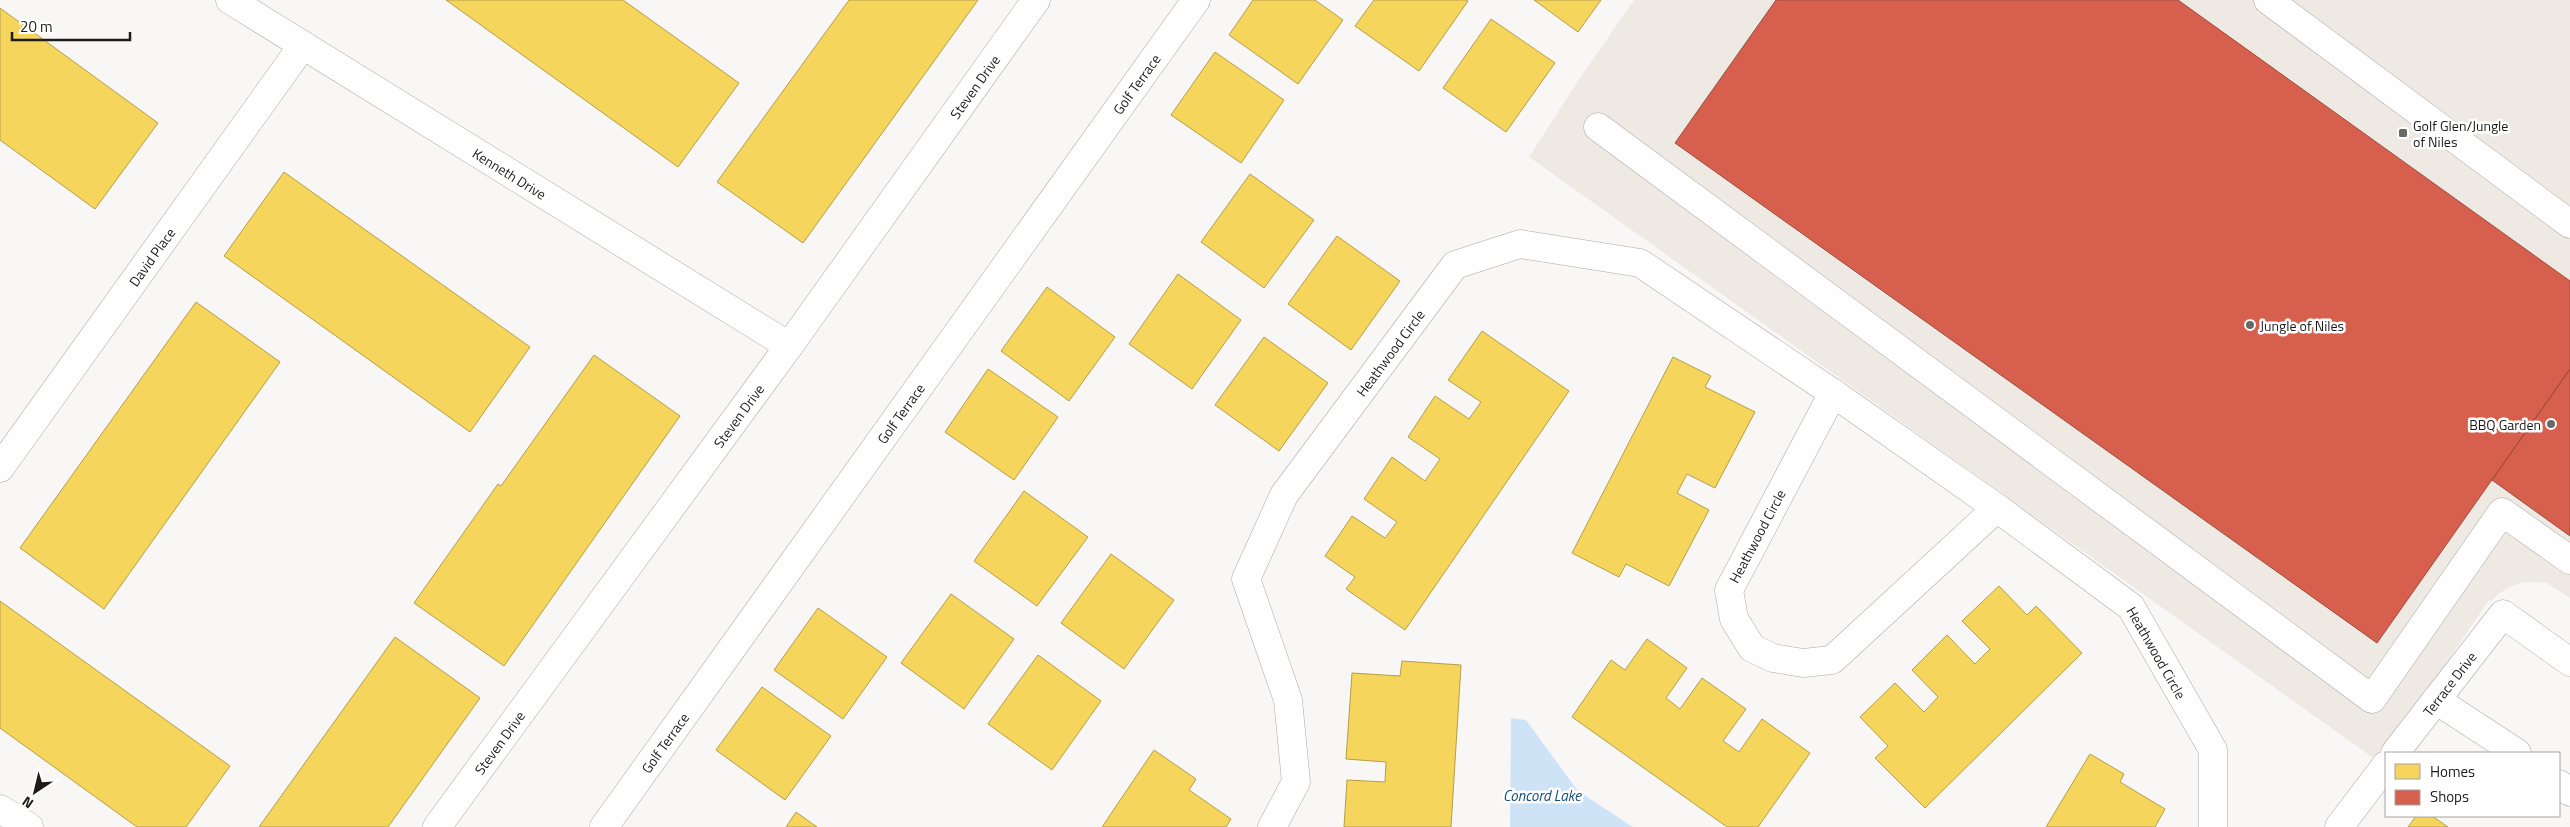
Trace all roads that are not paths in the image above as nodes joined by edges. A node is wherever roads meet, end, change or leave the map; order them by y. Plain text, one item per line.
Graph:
1 (230, 0) edge
2 (1036, 0) edge
3 (1196, 0) edge
4 (2268, 0) edge
5 (303, 45) junction
6 (1598, 127) dead end
7 (2570, 224) edge
8 (789, 346) junction
9 (1833, 393) junction
10 (0, 468) edge
11 (1997, 508) junction
12 (2570, 560) edge
13 (2570, 662) edge
14 (2436, 700) junction
15 (2396, 752) edge
16 (2515, 752) edge
17 (2385, 766) edge
18 (0, 809) edge
19 (29, 827) edge
20 (437, 827) edge
21 (604, 827) edge
22 (1272, 827) edge
23 (2213, 827) edge
24 (2339, 827) edge

1 - 5 street, Kenneth Drive
2 - 8 street, Steven Drive
3 - 21 street, Golf Terrace
4 - 7 street
5 - 8 street, Kenneth Drive
5 - 10 street, David Place
6 - 12 street
8 - 20 street, Steven Drive
9 - 11 street, Heathwood Circle
9 - 11 street, Heathwood Circle
9 - 22 street, Heathwood Circle
11 - 23 street, Heathwood Circle
13 - 14 street, Terrace Drive
14 - 15 street, Terrace Drive
14 - 16 street
17 - 24 street
18 - 19 street

